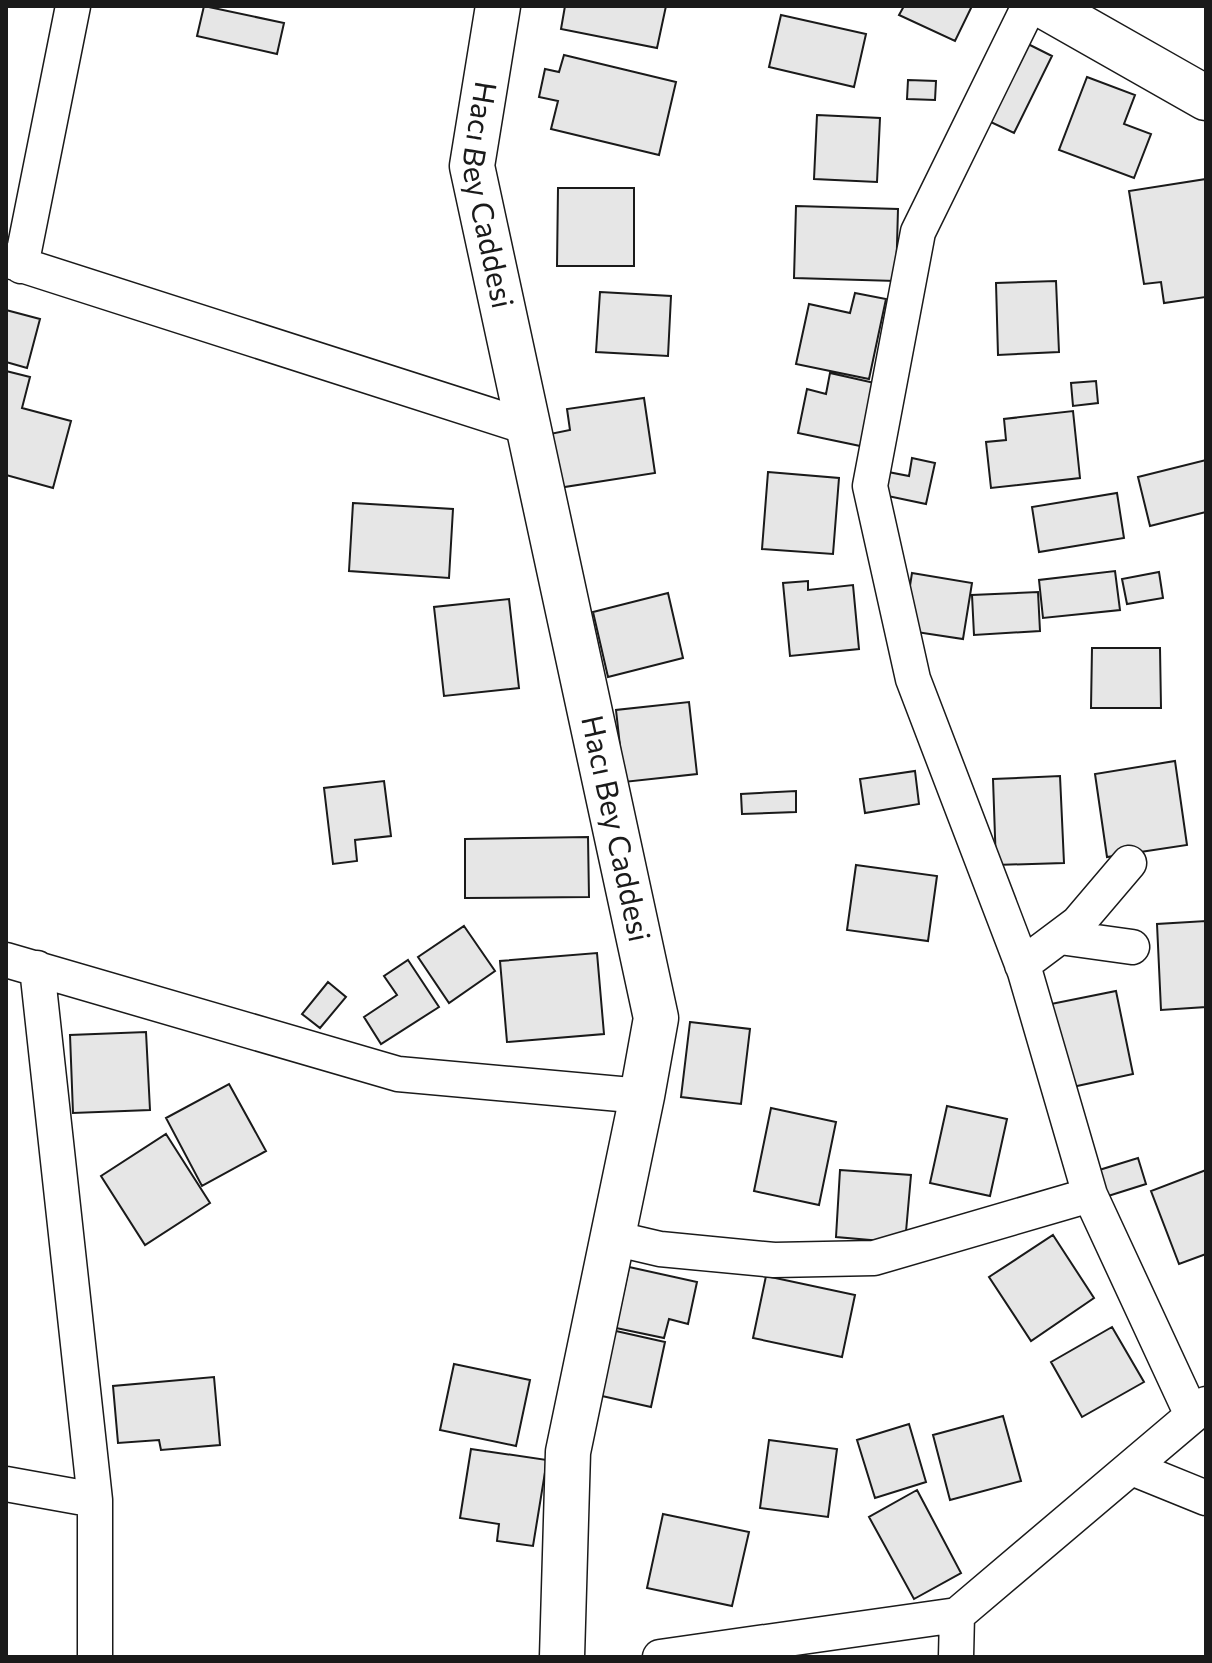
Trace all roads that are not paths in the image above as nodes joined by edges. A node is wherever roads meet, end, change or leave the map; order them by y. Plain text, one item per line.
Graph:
1 (73, 6) edge
2 (498, 6) edge
3 (1029, 6) edge
4 (1044, 6) edge
5 (1206, 98) edge
6 (14, 263) edge
7 (527, 427) junction
8 (1129, 863) dead end
9 (1060, 937) junction
10 (1132, 947) dead end
11 (22, 964) edge
12 (1022, 965) junction
13 (642, 1096) junction
14 (1090, 1195) junction
15 (613, 1238) junction
16 (1199, 1409) edge
17 (1132, 1468) junction
18 (6, 1484) edge
19 (1206, 1498) edge
20 (95, 1500) junction
21 (957, 1615) junction
22 (95, 1657) edge
23 (562, 1657) edge
24 (660, 1657) edge
25 (956, 1657) edge

1 - 6 street
2 - 7 street, Hacı Bey Caddesi
3 - 12 street
4 - 5 street
6 - 7 street
7 - 13 street, Hacı Bey Caddesi
8 - 9 street
9 - 10 street
9 - 12 street
11 - 13 street
11 - 20 street
12 - 14 street
13 - 15 street, Hacı Bey Caddesi
14 - 15 street
14 - 16 street
15 - 23 street, Hacı Bey Caddesi
16 - 17 street
17 - 19 street
17 - 21 street
18 - 20 street
20 - 22 street
21 - 24 street
21 - 25 street

